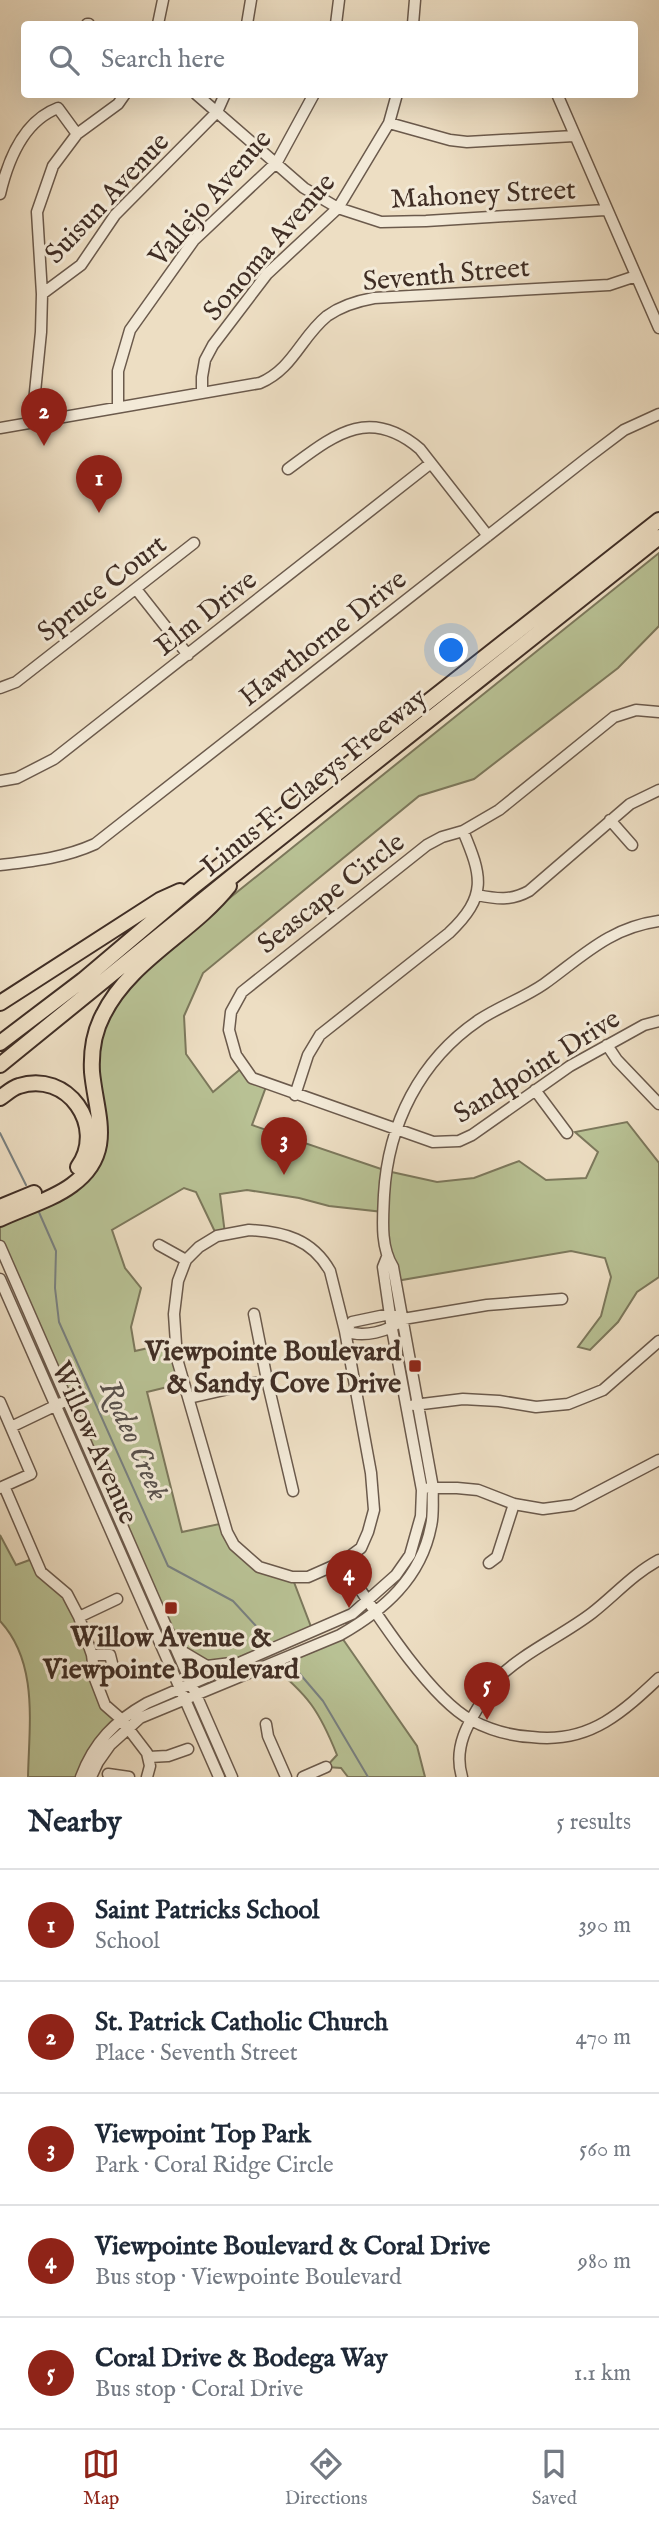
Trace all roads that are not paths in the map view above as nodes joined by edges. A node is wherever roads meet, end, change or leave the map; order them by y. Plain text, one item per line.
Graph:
1 (163, 0) edge
2 (251, 0) edge
3 (339, 0) edge
4 (415, 0) edge
5 (159, 21) edge
6 (248, 21) edge
7 (336, 21) edge
8 (413, 21) edge
9 (122, 98) edge
10 (201, 98) edge
11 (223, 98) edge
12 (312, 98) edge
13 (396, 98) edge
14 (558, 98) edge
15 (217, 112) junction
16 (389, 124) junction
17 (77, 134) junction
18 (575, 136) junction
19 (277, 162) junction
20 (0, 194) edge
21 (338, 208) junction
22 (606, 210) junction
23 (636, 276) junction
24 (42, 294) junction
25 (659, 328) edge
26 (202, 393) junction
27 (118, 407) junction
28 (659, 414) edge
29 (32, 422) junction
30 (0, 428) edge
31 (431, 463) junction
32 (288, 469) dead end
33 (659, 520) edge
34 (488, 536) junction
35 (659, 537) edge
36 (194, 543) dead end
37 (135, 589) junction
38 (188, 655) junction
39 (0, 688) edge
40 (659, 712) edge
41 (0, 781) edge
42 (659, 790) edge
43 (611, 820) junction
44 (463, 831) junction
45 (632, 845) dead end
46 (0, 865) edge
47 (245, 866) junction
48 (194, 886) junction
49 (477, 895) junction
50 (659, 920) edge
51 (0, 1003) edge
52 (659, 1021) edge
53 (0, 1043) edge
54 (607, 1045) junction
55 (0, 1065) edge
56 (535, 1090) junction
57 (5, 1094) edge
58 (295, 1095) junction
59 (659, 1104) edge
60 (396, 1131) junction
61 (566, 1133) dead end
62 (0, 1207) edge
63 (0, 1219) edge
64 (0, 1245) edge
65 (159, 1245) dead end
66 (387, 1257) junction
67 (186, 1260) junction
68 (0, 1279) edge
69 (562, 1299) dead end
70 (254, 1314) dead end
71 (390, 1314) junction
72 (403, 1319) junction
73 (392, 1329) junction
74 (345, 1331) junction
75 (659, 1341) edge
76 (267, 1380) junction
77 (189, 1398) junction
78 (68, 1400) junction
79 (0, 1402) edge
80 (419, 1404) junction
81 (56, 1406) junction
82 (407, 1407) junction
83 (11, 1427) junction
84 (659, 1460) edge
85 (2, 1487) edge
86 (427, 1489) junction
87 (293, 1491) dead end
88 (514, 1504) junction
89 (659, 1560) edge
90 (342, 1562) junction
91 (489, 1563) dead end
92 (117, 1600) dead end
93 (368, 1600) junction
94 (377, 1612) junction
95 (79, 1617) junction
96 (175, 1646) junction
97 (92, 1655) junction
98 (239, 1665) junction
99 (659, 1678) edge
100 (95, 1679) junction
101 (193, 1689) junction
102 (182, 1694) junction
103 (470, 1719) junction
104 (124, 1723) junction
105 (266, 1724) dead end
106 (187, 1749) dead end
107 (149, 1757) junction
108 (326, 1767) dead end
109 (108, 1774) dead end
110 (81, 1777) edge
111 (91, 1777) edge
112 (129, 1777) edge
113 (147, 1777) edge
114 (219, 1777) edge
115 (232, 1777) edge
116 (286, 1777) edge
117 (303, 1777) edge
118 (462, 1777) edge

1 - 5 street
2 - 6 street
3 - 7 street
4 - 8 street
9 - 17 street
10 - 15 street, Mahoney Street
11 - 15 street, Suisun Avenue
12 - 19 street, Vallejo Avenue
13 - 16 street, Sonoma Avenue
14 - 18 street
15 - 19 street, Mahoney Street
15 - 24 street, Suisun Avenue
16 - 18 street
16 - 21 street, Sonoma Avenue
17 - 20 street
17 - 24 street
18 - 22 street
19 - 21 street, Mahoney Street
19 - 27 street, Vallejo Avenue
21 - 22 street, Mahoney Street
21 - 26 street, Sonoma Avenue
22 - 23 street
23 - 25 street
23 - 26 street, Seventh Street
24 - 29 street
26 - 27 street, Seventh Street
27 - 29 street, Seventh Street
28 - 34 street, Hawthorne Drive
29 - 30 street, Seventh Street
31 - 32 street
31 - 34 street
31 - 38 street, Elm Drive
33 - 48 highway, Linus F. Claeys Freeway
34 - 46 street, Hawthorne Drive
35 - 47 highway, Linus F. Claeys Freeway
36 - 37 street, Spruce Court
37 - 38 street
37 - 39 street, Spruce Court
38 - 41 street, Elm Drive
40 - 44 street, Seascape Circle
42 - 43 street
43 - 45 street
43 - 49 street
44 - 49 street
44 - 58 street, Seascape Circle
47 - 55 highway, Linus F. Claeys Freeway
47 - 63 highway
48 - 51 highway
48 - 53 highway, Linus F. Claeys Freeway
49 - 58 street
50 - 60 street
52 - 54 street, Sandpoint Drive
54 - 56 street, Sandpoint Drive
54 - 59 street
56 - 60 street, Sandpoint Drive
56 - 61 street
57 - 62 highway
58 - 60 street, Seascape Circle
60 - 66 street
64 - 78 street, Willow Avenue
65 - 67 street
66 - 71 street
66 - 72 street
67 - 74 street
67 - 77 street
68 - 81 street, Willow Avenue
69 - 72 street
70 - 76 street
71 - 72 street
71 - 73 street
71 - 74 street
72 - 73 street
72 - 80 street
73 - 74 street
73 - 82 street
74 - 90 street
75 - 80 street
76 - 77 street
76 - 87 street
77 - 90 street
78 - 81 street
78 - 96 street, Willow Avenue
79 - 83 street
80 - 82 street
80 - 86 street
81 - 83 street
81 - 102 street, Willow Avenue
82 - 86 street
83 - 85 street
84 - 88 street
85 - 95 street
86 - 88 street
86 - 93 street
86 - 94 street
88 - 91 street
89 - 103 street
90 - 93 street
92 - 95 street
93 - 94 street
93 - 98 street
94 - 101 street
94 - 103 street
95 - 97 street
96 - 98 street
96 - 101 street, Willow Avenue
97 - 100 street
97 - 100 street
98 - 101 street
99 - 103 street
100 - 104 street
101 - 102 street
101 - 115 street, Willow Avenue
102 - 104 street
102 - 114 street, Willow Avenue
103 - 118 street
104 - 107 street
104 - 110 street
104 - 111 street
105 - 116 street
106 - 107 street
107 - 113 street
108 - 117 street
109 - 112 street

